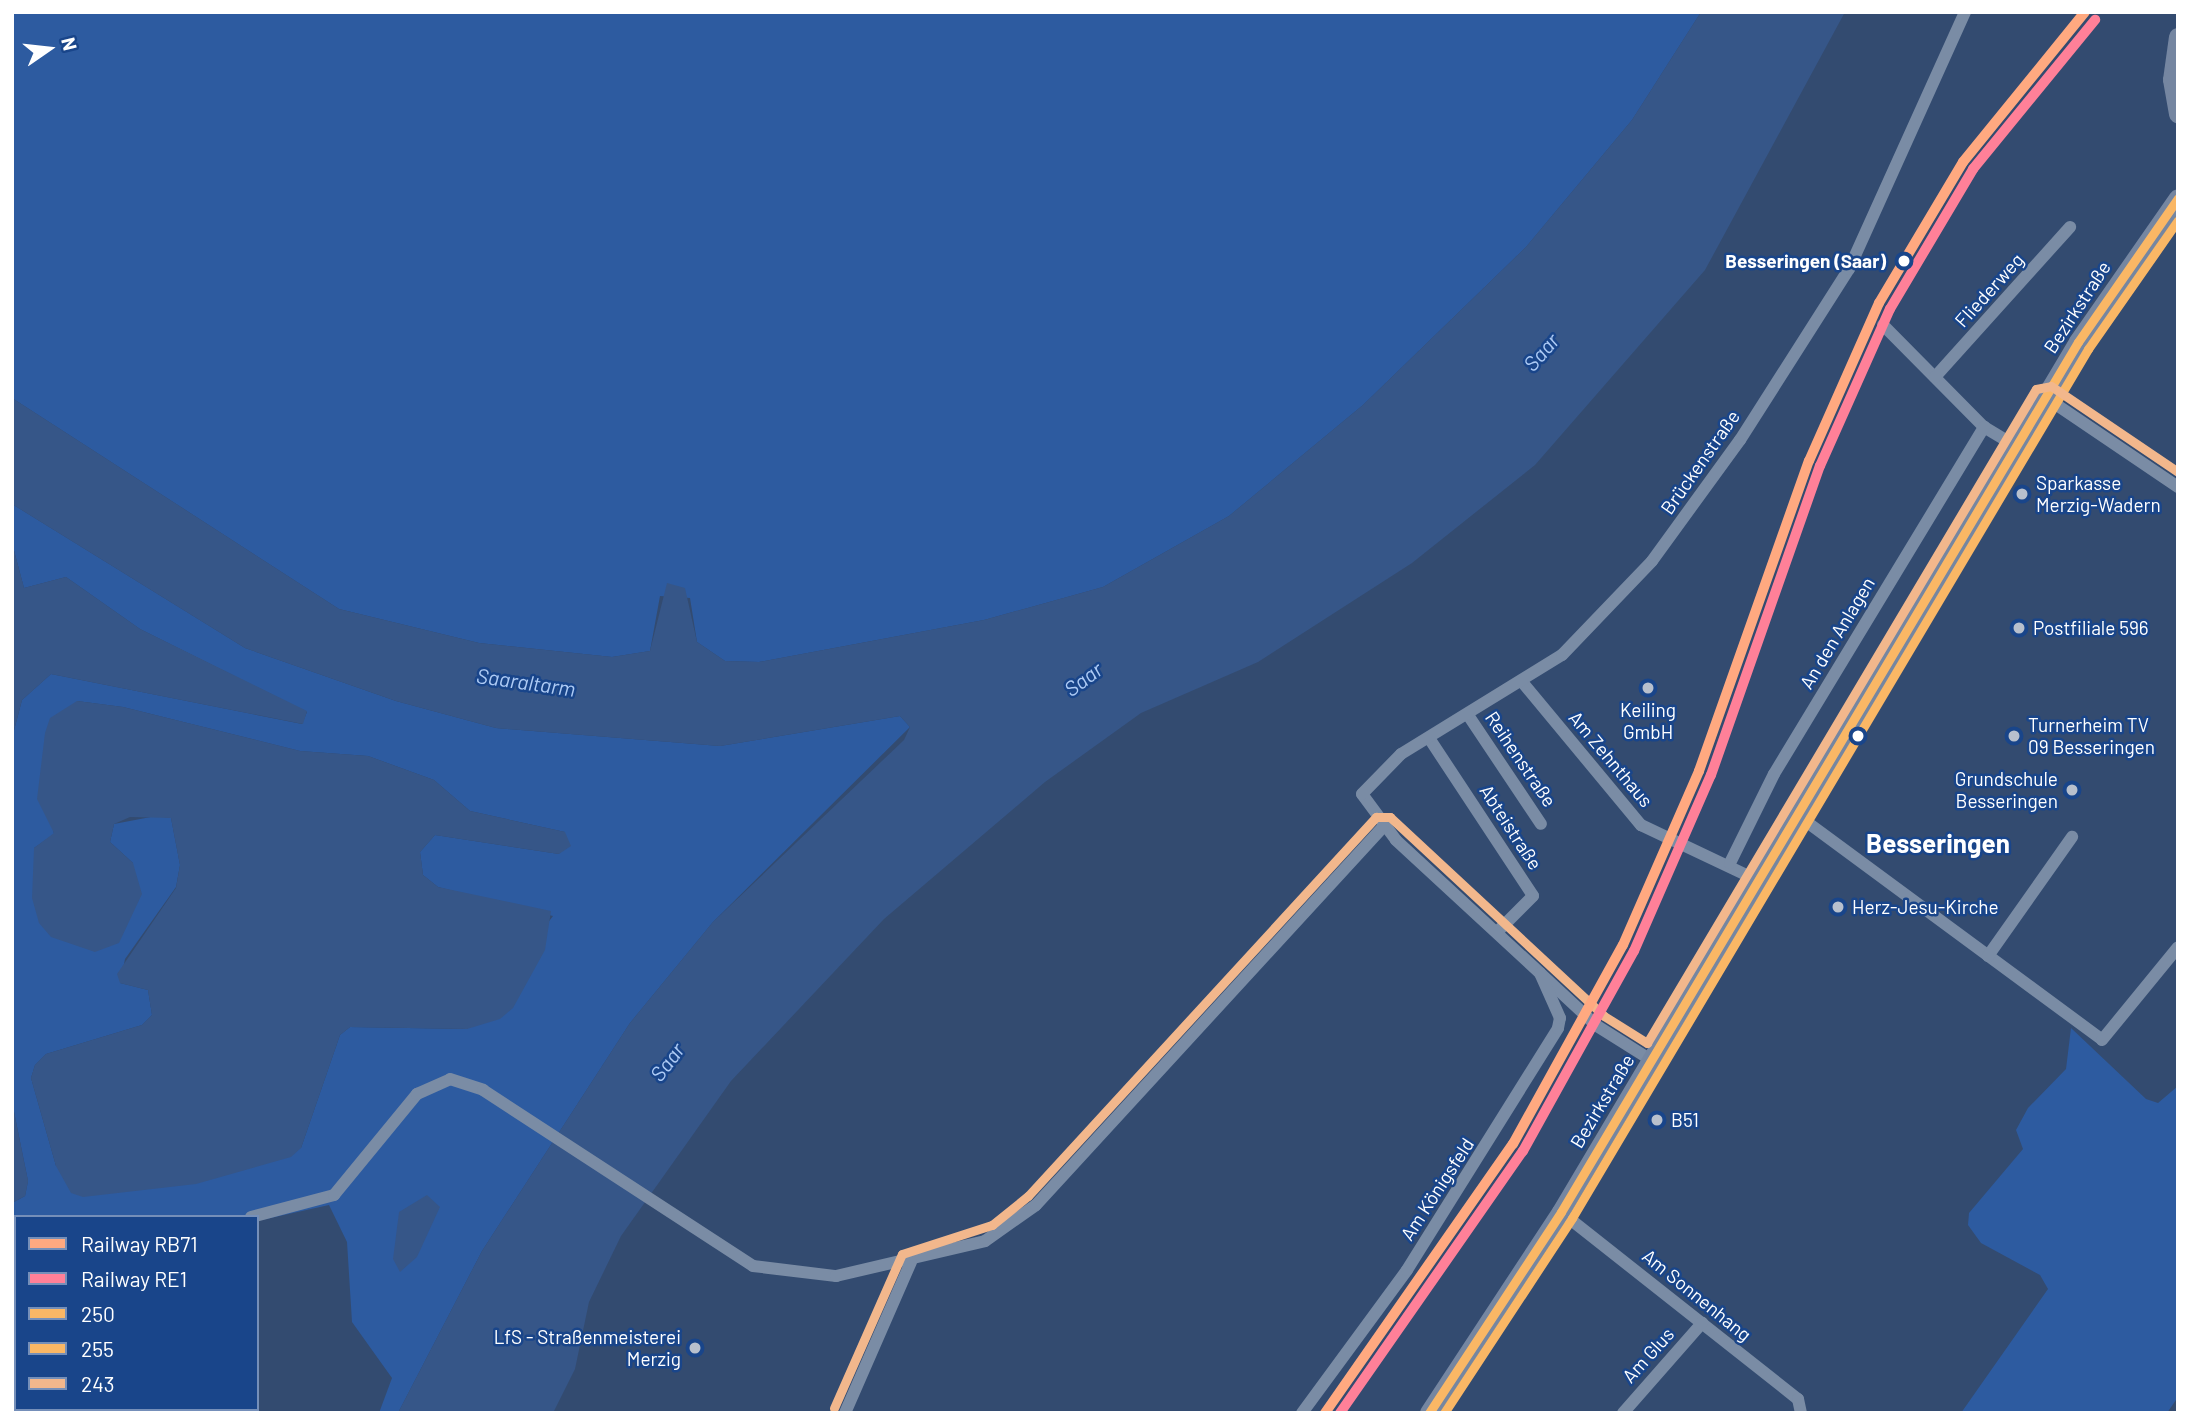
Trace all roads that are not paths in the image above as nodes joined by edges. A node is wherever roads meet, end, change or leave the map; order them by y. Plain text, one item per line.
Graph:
1 (1965, 12) edge
2 (2178, 37) edge
3 (2178, 114) edge
4 (2178, 198) edge
5 (2070, 227) dead end
6 (1883, 325) dead end
7 (1935, 377) junction
8 (2045, 397) junction
9 (1984, 427) junction
10 (2017, 447) junction
11 (2178, 487) edge
12 (1524, 683) junction
13 (1468, 715) junction
14 (1429, 738) junction
15 (1796, 814) junction
16 (1541, 824) dead end
17 (1383, 827) junction
18 (2073, 837) dead end
19 (1730, 863) junction
20 (1757, 880) junction
21 (1498, 931) junction
22 (2178, 947) edge
23 (1988, 956) junction
24 (1540, 973) junction
25 (1651, 1060) junction
26 (1561, 1212) junction
27 (259, 1215) edge
28 (911, 1262) junction
29 (1702, 1323) junction
30 (845, 1413) edge
31 (1302, 1413) edge
32 (1429, 1413) edge
33 (1623, 1413) edge
34 (1801, 1413) edge

1 - 12 street, Brückenstraße
2 - 3 street
4 - 8 street, Bezirkstraße
5 - 7 street, Fliederweg
6 - 7 street
7 - 9 street
8 - 10 street, Bezirkstraße
8 - 11 street
9 - 10 street
9 - 19 street, An den Anlagen
10 - 15 street, Bezirkstraße
12 - 13 street, Brückenstraße
12 - 19 street, Am Zehnthaus
13 - 14 street, Brückenstraße
13 - 16 street, Reihenstraße
14 - 17 street, Brückenstraße
14 - 21 street, Abteistraße
15 - 20 street, Bezirkstraße
15 - 23 street
17 - 21 street
17 - 28 street
18 - 23 street
19 - 20 street, Am Zehnthaus
20 - 25 street, Bezirkstraße
21 - 24 street
22 - 23 street
24 - 25 street
24 - 31 street, Am Königsfeld
25 - 26 street, Bezirkstraße
26 - 29 street, Am Sonnenhang
26 - 32 street, Bezirkstraße
27 - 28 street
28 - 30 street
29 - 33 street, Am Glus
29 - 34 street, Am Sonnenhang

